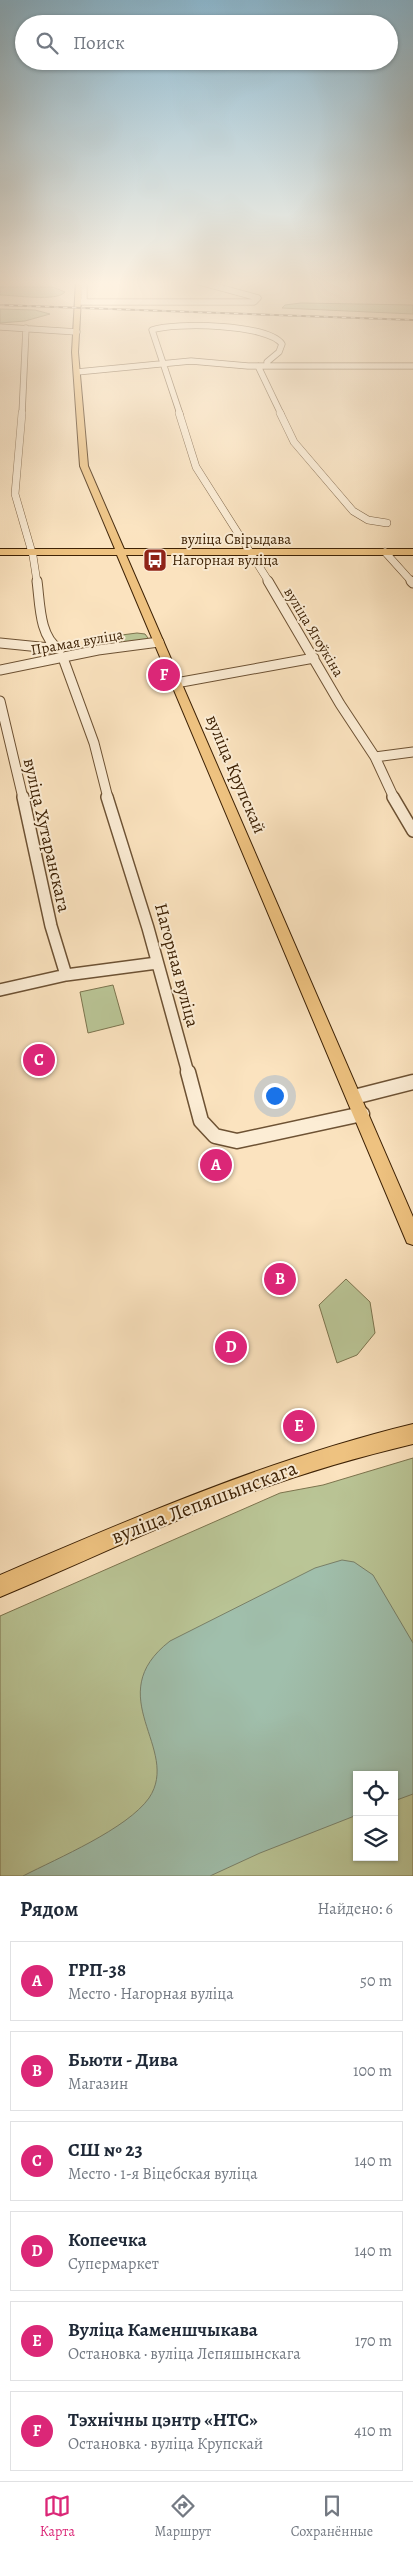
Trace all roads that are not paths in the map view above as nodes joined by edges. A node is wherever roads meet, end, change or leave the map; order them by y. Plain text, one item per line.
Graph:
1 (25, 369) edge
2 (77, 369) edge
3 (110, 369) edge
4 (166, 369) edge
5 (259, 369) edge
6 (77, 372) junction
7 (387, 523) dead end
8 (0, 552) edge
9 (32, 552) junction
10 (120, 552) junction
11 (251, 552) junction
12 (384, 552) junction
13 (413, 552) edge
14 (413, 583) edge
15 (159, 642) junction
16 (0, 643) edge
17 (61, 654) junction
18 (314, 658) junction
19 (0, 670) edge
20 (176, 683) junction
21 (0, 701) edge
22 (413, 752) edge
23 (375, 757) junction
24 (413, 831) edge
25 (157, 963) junction
26 (66, 976) junction
27 (0, 990) edge
28 (413, 1082) edge
29 (354, 1097) junction
30 (362, 1114) junction
31 (413, 1237) edge
32 (413, 1434) edge
33 (0, 1586) edge

1 - 9 street, Нагорная вуліца
2 - 6 main road, вуліца Крупскай
3 - 6 street
4 - 11 street, вуліца Ягоўкіна
5 - 7 street
6 - 10 main road, вуліца Крупскай
8 - 9 main road, вуліца Свірыдава
9 - 10 main road, вуліца Свірыдава
9 - 17 street, Нагорная вуліца
10 - 11 main road, вуліца Свірыдава
10 - 15 main road, вуліца Крупскай
11 - 12 main road, вуліца Свірыдава
11 - 18 street, вуліца Ягоўкіна
12 - 13 main road, вуліца Свірыдава
12 - 14 street
15 - 17 street, Прамая вуліца
15 - 20 main road, вуліца Крупскай
16 - 17 street
17 - 19 street, Прамая вуліца
17 - 25 street, Нагорная вуліца
18 - 20 street
18 - 23 street, вуліца Ягоўкіна
20 - 29 main road, вуліца Крупскай
21 - 26 street, вуліца Хутаранскага
22 - 23 street
23 - 24 street, вуліца Ягоўкіна
25 - 26 street
25 - 30 street, Нагорная вуліца
26 - 27 street
28 - 29 street
29 - 30 main road, вуліца Крупскай
30 - 31 main road, вуліца Крупскай
32 - 33 main road, вуліца Лепяшынскага

